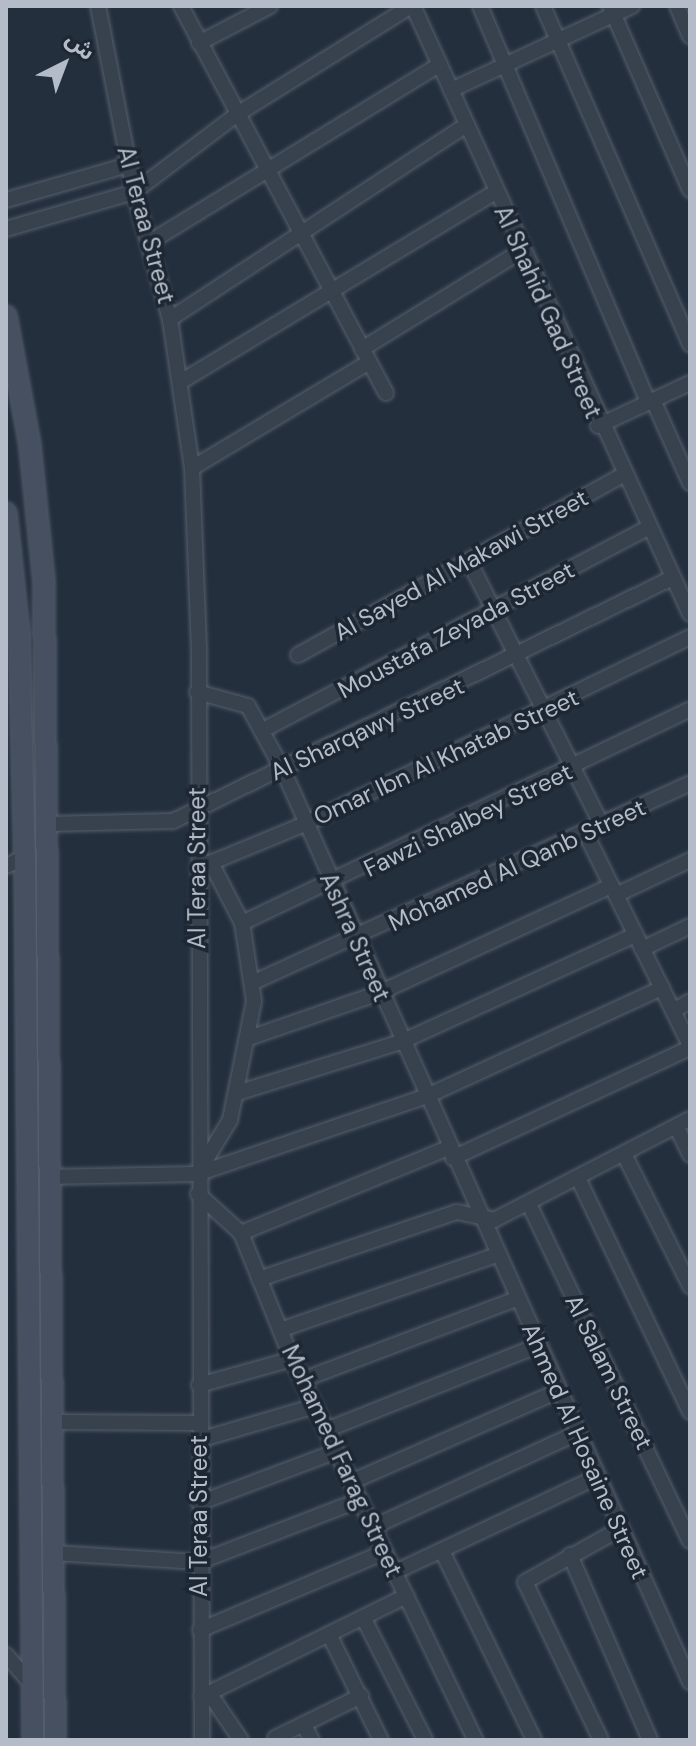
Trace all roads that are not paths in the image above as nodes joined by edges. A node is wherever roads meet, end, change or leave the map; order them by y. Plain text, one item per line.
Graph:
1 (98, 6) edge
2 (181, 6) edge
3 (270, 6) edge
4 (412, 6) edge
5 (480, 6) edge
6 (543, 6) edge
7 (632, 6) edge
8 (677, 6) edge
9 (612, 10) edge
10 (690, 36) edge
11 (556, 41) junction
12 (199, 43) junction
13 (440, 64) junction
14 (503, 65) junction
15 (451, 90) junction
16 (236, 115) junction
17 (466, 125) junction
18 (128, 165) junction
19 (268, 172) junction
20 (690, 190) edge
21 (134, 192) junction
22 (495, 192) junction
23 (6, 200) edge
24 (6, 229) edge
25 (300, 231) junction
26 (150, 242) junction
27 (521, 251) junction
28 (330, 288) junction
29 (6, 316) edge
30 (170, 319) junction
31 (690, 344) edge
32 (366, 355) junction
33 (182, 381) junction
34 (690, 383) edge
35 (386, 393) dead end
36 (650, 401) junction
37 (598, 426) junction
38 (192, 468) junction
39 (623, 475) junction
40 (690, 483) edge
41 (6, 513) edge
42 (648, 528) junction
43 (470, 563) junction
44 (690, 576) edge
45 (674, 580) junction
46 (494, 610) junction
47 (690, 614) edge
48 (690, 637) edge
49 (298, 655) dead end
50 (517, 657) junction
51 (47, 691) junction
52 (197, 692) junction
53 (13, 700) edge
54 (690, 709) edge
55 (544, 711) junction
56 (263, 730) junction
57 (46, 768) junction
58 (283, 770) junction
59 (574, 770) junction
60 (14, 772) edge
61 (690, 783) edge
62 (197, 811) junction
63 (47, 824) junction
64 (305, 824) junction
65 (602, 826) junction
66 (586, 834) junction
67 (690, 860) edge
68 (15, 862) edge
69 (204, 865) junction
70 (332, 886) junction
71 (613, 890) junction
72 (242, 923) junction
73 (690, 926) edge
74 (356, 941) junction
75 (639, 942) junction
76 (254, 982) junction
77 (662, 988) junction
78 (379, 993) junction
79 (690, 1001) edge
80 (673, 1011) junction
81 (249, 1038) junction
82 (401, 1042) junction
83 (690, 1047) edge
84 (237, 1093) junction
85 (425, 1097) junction
86 (690, 1119) edge
87 (676, 1126) junction
88 (450, 1153) junction
89 (624, 1154) junction
90 (690, 1155) edge
91 (197, 1174) junction
92 (47, 1177) junction
93 (578, 1178) junction
94 (198, 1194) junction
95 (529, 1204) junction
96 (480, 1219) junction
97 (241, 1233) junction
98 (497, 1255) junction
99 (259, 1279) junction
100 (690, 1286) edge
101 (516, 1299) junction
102 (280, 1330) junction
103 (537, 1346) junction
104 (292, 1359) junction
105 (302, 1380) junction
106 (199, 1385) junction
107 (558, 1391) junction
108 (315, 1406) junction
109 (690, 1412) edge
110 (52, 1422) junction
111 (199, 1423) junction
112 (326, 1430) junction
113 (577, 1433) junction
114 (199, 1440) junction
115 (337, 1451) junction
116 (597, 1477) junction
117 (351, 1482) junction
118 (360, 1500) junction
119 (199, 1503) junction
120 (373, 1527) junction
121 (620, 1529) junction
122 (690, 1541) edge
123 (442, 1551) junction
124 (385, 1552) junction
125 (54, 1553) junction
126 (570, 1555) junction
127 (199, 1562) junction
128 (395, 1572) junction
129 (406, 1596) junction
130 (363, 1617) junction
131 (200, 1630) junction
132 (329, 1634) junction
133 (684, 1653) edge
134 (6, 1656) edge
135 (690, 1682) edge
136 (34, 1687) junction
137 (205, 1695) junction
138 (361, 1696) junction
139 (303, 1724) junction
140 (275, 1738) dead end
141 (33, 1740) edge
142 (55, 1740) edge
143 (202, 1740) edge
144 (241, 1740) edge
145 (312, 1740) edge
146 (381, 1740) edge
147 (425, 1740) edge
148 (475, 1740) edge
149 (534, 1740) edge
150 (601, 1740) edge
151 (650, 1740) edge

1 - 18 street, Al Teraa Street
2 - 12 street
3 - 12 street
4 - 13 street, Al Shahid Gad Street
4 - 16 street
5 - 14 street
6 - 11 street
7 - 9 street
8 - 10 street
9 - 11 street
9 - 20 street
11 - 14 street
11 - 31 street
12 - 16 street
13 - 15 street, Al Shahid Gad Street
13 - 19 street
14 - 15 street
14 - 36 street
15 - 17 street, Al Shahid Gad Street
16 - 19 street
16 - 21 street
17 - 22 street, Al Shahid Gad Street
17 - 25 street
18 - 21 street, Al Teraa Street
18 - 23 street
19 - 25 street
19 - 26 street
21 - 24 street
21 - 26 street, Al Teraa Street
22 - 27 street, Al Shahid Gad Street
22 - 28 street
25 - 28 street
25 - 30 street
26 - 30 street, Al Teraa Street
27 - 32 street
27 - 37 street, Al Shahid Gad Street
28 - 32 street
28 - 33 street
29 - 51 main road
30 - 33 street, Al Teraa Street
32 - 35 street
32 - 38 street
33 - 38 street, Al Teraa Street
34 - 36 street
36 - 37 street
36 - 40 street
37 - 39 street, Al Shahid Gad Street
38 - 52 street, Al Teraa Street
39 - 42 street, Al Shahid Gad Street
39 - 43 street, Al Sayed Al Makawi Street
41 - 53 main road
42 - 45 street, Al Shahid Gad Street
42 - 46 street, Moustafa Zeyada Street
43 - 46 street
43 - 49 street, Al Sayed Al Makawi Street
44 - 45 street, Al Sharqawy Street
45 - 47 street, Al Shahid Gad Street
45 - 50 street, Al Sharqawy Street
46 - 50 street
46 - 56 street, Moustafa Zeyada Street
48 - 55 street, Omar Ibn Al Khatab Street
50 - 55 street
50 - 58 street, Al Sharqawy Street
51 - 53 main road
51 - 57 main road
52 - 56 street, Ashra Street
52 - 62 street, Al Teraa Street
53 - 60 main road
54 - 59 street, Fawzi Shalbey Street
55 - 59 street
55 - 64 street, Omar Ibn Al Khatab Street
56 - 58 street, Ashra Street
57 - 60 main road
57 - 63 main road
58 - 62 street, Al Sharqawy Street
58 - 64 street, Ashra Street
59 - 65 street
59 - 70 street, Fawzi Shalbey Street
60 - 68 main road
61 - 65 street, Mohamed Al Qanb Street
62 - 63 street, Al Sharqawy Street
62 - 69 street, Al Teraa Street
63 - 92 main road
64 - 69 street, Omar Ibn Al Khatab Street
64 - 70 street, Ashra Street
65 - 66 street, Mohamed Al Qanb Street
66 - 71 street
66 - 74 street, Mohamed Al Qanb Street
67 - 71 street
68 - 136 main road
69 - 72 street
69 - 91 street, Al Teraa Street
70 - 72 street, Fawzi Shalbey Street
70 - 74 street, Ashra Street
71 - 75 street
71 - 78 street
72 - 76 street
73 - 75 street
74 - 76 street, Mohamed Al Qanb Street
74 - 78 street, Ashra Street
75 - 77 street
75 - 82 street
76 - 81 street
77 - 80 street
77 - 85 street
78 - 81 street
78 - 82 street, Ashra Street
79 - 80 street
80 - 83 street
81 - 84 street
82 - 84 street
82 - 85 street, Ashra Street
83 - 88 street
84 - 91 street
85 - 88 street, Ashra Street
85 - 91 street
86 - 87 street
87 - 89 street
87 - 90 street
88 - 96 street, Ashra Street
88 - 97 street
89 - 93 street
89 - 100 street
91 - 92 street
91 - 94 street, Al Teraa Street
92 - 110 main road
93 - 95 street
93 - 109 street
94 - 97 street, Mohamed Farag Street
94 - 106 street, Al Teraa Street
95 - 96 street
95 - 122 street, Al Salam Street
96 - 98 street, Ahmed Al Hosaine Street
96 - 99 street
97 - 99 street, Mohamed Farag Street
98 - 101 street, Ahmed Al Hosaine Street
98 - 102 street
99 - 102 street, Mohamed Farag Street
101 - 103 street, Ahmed Al Hosaine Street
101 - 105 street
102 - 104 street, Mohamed Farag Street
103 - 107 street, Ahmed Al Hosaine Street
103 - 112 street
104 - 105 street, Mohamed Farag Street
104 - 106 street
105 - 108 street, Mohamed Farag Street
106 - 111 street, Al Teraa Street
107 - 113 street, Ahmed Al Hosaine Street
107 - 117 street
108 - 112 street, Mohamed Farag Street
108 - 114 street
110 - 111 street
110 - 125 main road
111 - 114 street, Al Teraa Street
112 - 115 street, Mohamed Farag Street
113 - 116 street, Ahmed Al Hosaine Street
113 - 120 street
114 - 119 street, Al Teraa Street
115 - 117 street, Mohamed Farag Street
115 - 119 street
116 - 121 street, Ahmed Al Hosaine Street
116 - 123 street
117 - 118 street, Mohamed Farag Street
118 - 120 street, Mohamed Farag Street
118 - 127 street
119 - 127 street, Al Teraa Street
120 - 124 street, Mohamed Farag Street
121 - 126 street
121 - 133 street, Ahmed Al Hosaine Street
123 - 128 street
123 - 149 street
124 - 128 street, Mohamed Farag Street
124 - 131 street
125 - 127 street
125 - 142 main road
126 - 150 street
126 - 151 street
127 - 131 street, Al Teraa Street
128 - 129 street, Mohamed Farag Street
129 - 130 street
129 - 148 street, Mohamed Farag Street
130 - 132 street
130 - 147 street
131 - 137 street, Al Teraa Street
132 - 137 street
132 - 138 street
133 - 135 street, Ahmed Al Hosaine Street
134 - 136 street
136 - 141 main road
137 - 143 street, Al Teraa Street
137 - 144 street
138 - 139 street
138 - 146 street
139 - 140 street
139 - 145 street

